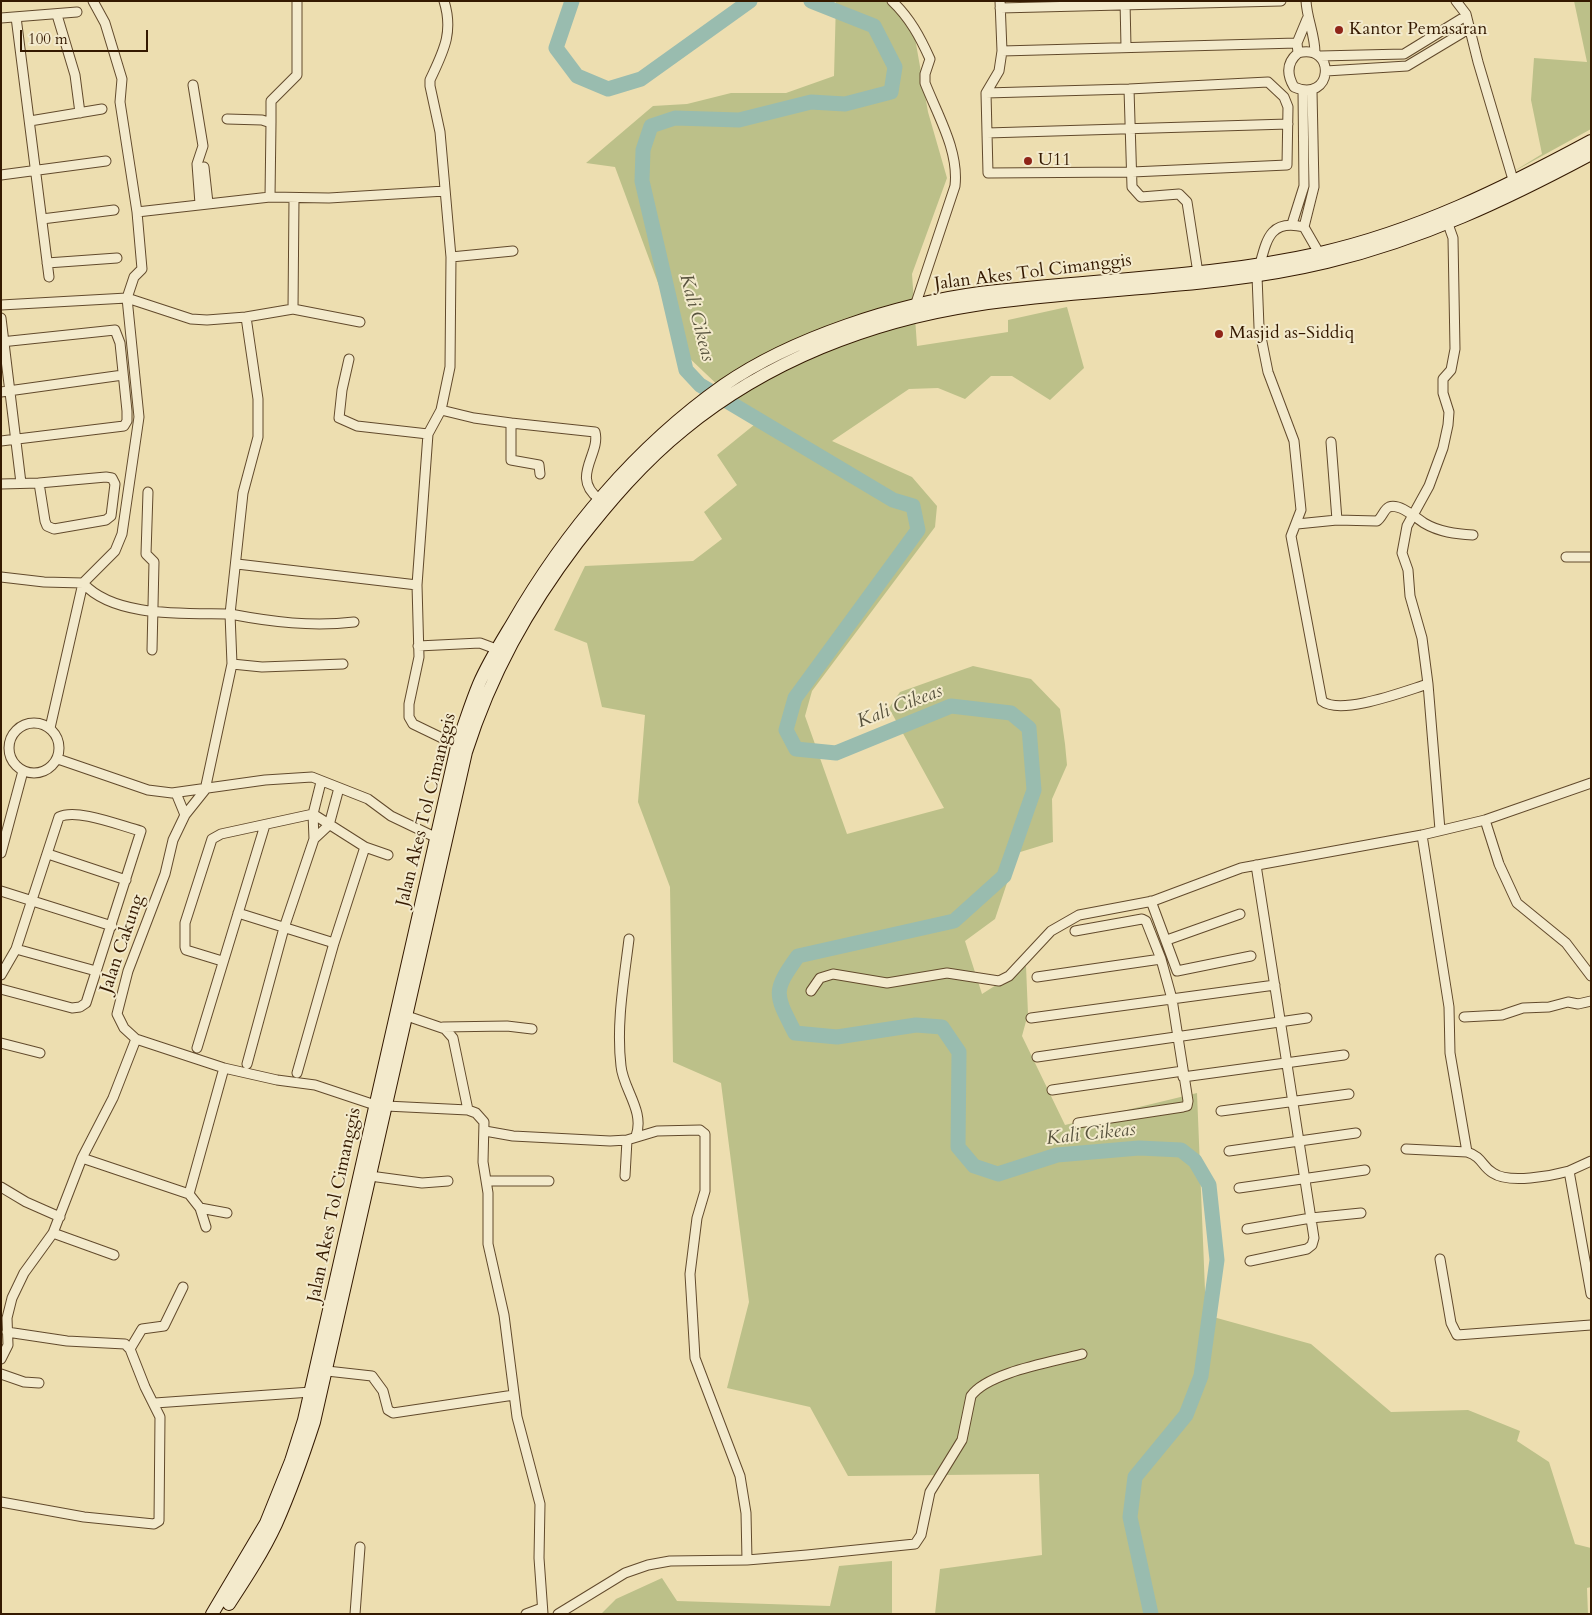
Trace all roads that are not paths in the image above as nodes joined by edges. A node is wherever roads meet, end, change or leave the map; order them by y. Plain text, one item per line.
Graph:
1 (93, 1) edge
2 (297, 1) edge
3 (444, 1) edge
4 (892, 1) edge
5 (1281, 1) edge
6 (1306, 1) edge
7 (1456, 1) edge
8 (1125, 4) edge
9 (1000, 5) edge
10 (77, 12) dead end
11 (57, 14) junction
12 (16, 17) junction
13 (1, 18) edge
14 (1307, 19) junction
15 (1461, 19) dead end
16 (1462, 32) dead end
17 (1297, 43) junction
18 (1126, 47) junction
19 (1002, 51) junction
20 (1298, 53) junction
21 (1317, 54) junction
22 (1404, 54) junction
23 (1407, 66) junction
24 (1326, 71) junction
25 (1290, 80) junction
26 (193, 85) dead end
27 (1129, 89) junction
28 (1276, 89) junction
29 (1308, 91) junction
30 (986, 92) junction
31 (102, 110) dead end
32 (80, 113) junction
33 (227, 119) dead end
34 (30, 121) junction
35 (270, 122) junction
36 (1288, 124) junction
37 (1130, 130) junction
38 (987, 133) junction
39 (1591, 141) edge
40 (1591, 154) edge
41 (106, 161) dead end
42 (204, 168) dead end
43 (34, 171) junction
44 (1132, 172) junction
45 (1, 175) edge
46 (1514, 183) junction
47 (445, 191) junction
48 (270, 197) junction
49 (294, 199) junction
50 (204, 204) junction
51 (114, 210) dead end
52 (137, 212) junction
53 (42, 219) junction
54 (1446, 219) junction
55 (1292, 224) junction
56 (1304, 227) junction
57 (513, 251) dead end
58 (1319, 253) junction
59 (452, 257) junction
60 (117, 258) dead end
61 (48, 263) junction
62 (1258, 270) junction
63 (1205, 276) junction
64 (49, 277) dead end
65 (127, 298) junction
66 (1, 305) edge
67 (915, 306) junction
68 (293, 309) junction
69 (246, 317) junction
70 (1, 318) edge
71 (360, 322) dead end
72 (3, 342) edge
73 (349, 360) dead end
74 (123, 375) junction
75 (6, 392) edge
76 (441, 410) junction
77 (684, 422) junction
78 (511, 423) junction
79 (428, 434) junction
80 (15, 439) junction
81 (1, 441) edge
82 (1331, 442) dead end
83 (540, 474) dead end
84 (20, 483) junction
85 (39, 483) junction
86 (1, 484) edge
87 (148, 492) dead end
88 (599, 499) junction
89 (1412, 512) junction
90 (1337, 520) junction
91 (1297, 524) junction
92 (1473, 535) dead end
93 (1566, 557) dead end
94 (1591, 557) edge
95 (237, 564) junction
96 (1, 577) edge
97 (83, 583) junction
98 (417, 585) junction
99 (151, 612) junction
100 (230, 614) junction
101 (354, 622) dead end
102 (503, 644) junction
103 (418, 646) junction
104 (152, 650) dead end
105 (232, 664) junction
106 (343, 664) dead end
107 (1428, 684) junction
108 (50, 728) junction
109 (5, 738) edge
110 (458, 742) junction
111 (58, 759) junction
112 (23, 771) junction
113 (321, 782) junction
114 (1591, 783) edge
115 (339, 788) junction
116 (205, 790) junction
117 (176, 793) junction
118 (313, 814) junction
119 (185, 815) junction
120 (1485, 820) junction
121 (265, 825) junction
122 (328, 825) junction
123 (1440, 830) junction
124 (1422, 834) junction
125 (437, 838) junction
126 (314, 839) junction
127 (365, 847) junction
128 (1, 853) edge
129 (48, 854) junction
130 (388, 855) dead end
131 (1256, 865) junction
132 (126, 880) junction
133 (1, 891) edge
134 (33, 900) junction
135 (1151, 901) junction
136 (238, 913) junction
137 (1240, 914) dead end
138 (112, 926) junction
139 (284, 928) junction
140 (1075, 931) dead end
141 (629, 939) dead end
142 (1166, 940) junction
143 (334, 943) junction
144 (16, 949) junction
145 (1251, 956) dead end
146 (1161, 959) junction
147 (222, 961) junction
148 (96, 970) junction
149 (1, 975) edge
150 (1591, 976) edge
151 (1037, 977) dead end
152 (1275, 985) junction
153 (1, 990) edge
154 (811, 991) dead end
155 (1172, 999) junction
156 (1591, 1001) edge
157 (407, 1016) junction
158 (1464, 1017) dead end
159 (1031, 1018) dead end
160 (1307, 1018) dead end
161 (1282, 1021) junction
162 (440, 1027) junction
163 (532, 1029) dead end
164 (1178, 1038) junction
165 (136, 1039) junction
166 (1, 1043) edge
167 (197, 1048) dead end
168 (40, 1053) dead end
169 (1344, 1056) dead end
170 (1037, 1057) dead end
171 (1288, 1063) junction
172 (247, 1064) dead end
173 (224, 1068) junction
174 (297, 1073) dead end
175 (1183, 1074) junction
176 (1052, 1090) dead end
177 (1349, 1094) dead end
178 (1294, 1103) junction
179 (380, 1106) junction
180 (468, 1110) junction
181 (1221, 1111) dead end
182 (1078, 1123) dead end
183 (485, 1131) junction
184 (1356, 1133) dead end
185 (636, 1136) junction
186 (627, 1140) junction
187 (1300, 1140) junction
188 (1406, 1149) dead end
189 (1229, 1151) dead end
190 (1467, 1152) junction
191 (82, 1158) junction
192 (1591, 1161) edge
193 (1365, 1170) dead end
194 (1569, 1171) junction
195 (370, 1176) junction
196 (625, 1176) dead end
197 (1305, 1178) junction
198 (448, 1181) dead end
199 (486, 1181) junction
200 (549, 1181) dead end
201 (1, 1187) edge
202 (1239, 1188) dead end
203 (189, 1194) junction
204 (200, 1208) junction
205 (227, 1212) dead end
206 (1361, 1213) dead end
207 (60, 1217) junction
208 (1311, 1218) junction
209 (206, 1227) dead end
210 (1247, 1229) dead end
211 (53, 1233) junction
212 (114, 1255) dead end
213 (1440, 1259) dead end
214 (1250, 1261) dead end
215 (183, 1287) dead end
216 (1591, 1294) edge
217 (1591, 1325) edge
218 (7, 1332) junction
219 (130, 1349) junction
220 (1082, 1354) dead end
221 (1, 1359) edge
222 (327, 1372) junction
223 (1, 1374) edge
224 (39, 1383) dead end
225 (311, 1392) junction
226 (514, 1394) junction
227 (155, 1403) junction
228 (309, 1421) junction
229 (1, 1502) edge
230 (360, 1546) dead end
231 (747, 1560) junction
232 (543, 1611) edge
233 (212, 1614) edge
234 (223, 1614) edge
235 (355, 1614) edge
236 (526, 1614) edge
237 (558, 1614) edge

1 - 52 street
2 - 35 street
3 - 47 street
4 - 67 street
5 - 8 street
6 - 14 street
7 - 46 street
8 - 9 street
8 - 18 street
9 - 19 street
10 - 11 street
11 - 12 street
11 - 32 street
12 - 13 street
12 - 34 street
14 - 17 street
14 - 21 street
15 - 22 street
16 - 23 street
17 - 18 street
17 - 20 street
18 - 19 street
19 - 30 street
20 - 21 street
20 - 25 street
21 - 22 street
21 - 24 street
22 - 23 street
23 - 24 street
24 - 29 street
25 - 28 street
25 - 29 street
26 - 50 street
27 - 28 street
27 - 30 street
27 - 37 street
28 - 36 street
29 - 55 street
29 - 56 street
30 - 38 street
31 - 32 street
32 - 34 street
33 - 35 street
34 - 43 street
35 - 48 street
36 - 37 street
36 - 44 street
37 - 38 street
37 - 44 street
38 - 44 street
39 - 46 main road
40 - 54 main road
41 - 43 street
42 - 50 street
43 - 45 street
43 - 53 street
44 - 63 street
46 - 54 main road
47 - 49 street
47 - 59 street
48 - 49 street
48 - 50 street
49 - 68 street
50 - 52 street
51 - 53 street
52 - 65 street
53 - 61 street
54 - 58 main road
54 - 62 main road
54 - 89 street
55 - 56 street
55 - 62 street
56 - 58 street
57 - 59 street
58 - 62 main road
59 - 76 street
60 - 61 street
61 - 64 street
62 - 63 main road
62 - 91 street
63 - 67 main road, Jalan Akes Tol Cimanggis
63 - 77 main road, Jalan Akes Tol Cimanggis
65 - 66 street
65 - 69 street
65 - 97 street
67 - 77 main road, Jalan Akes Tol Cimanggis
68 - 69 street
68 - 71 street
69 - 95 street
70 - 72 street
72 - 74 street
72 - 75 street
73 - 79 street
74 - 75 street
74 - 80 street
75 - 80 street
76 - 78 street
76 - 79 street
77 - 88 main road, Jalan Akes Tol Cimanggis
77 - 102 main road, Jalan Akes Tol Cimanggis
78 - 83 street
78 - 88 street
79 - 98 street
80 - 81 street
80 - 84 street
82 - 90 street
84 - 85 street
84 - 86 street
85 - 85 street
87 - 99 street
88 - 102 main road, Jalan Akes Tol Cimanggis
89 - 90 street
89 - 92 street
89 - 107 street
90 - 91 street
91 - 107 street
93 - 94 street
95 - 98 street
95 - 100 street
96 - 97 street
97 - 99 street
97 - 108 street
98 - 103 street
99 - 100 street
99 - 104 street
100 - 101 street
100 - 105 street
102 - 103 street
102 - 110 main road, Jalan Akes Tol Cimanggis
102 - 157 main road, Jalan Akes Tol Cimanggis
103 - 110 street
105 - 106 street
105 - 116 street
107 - 123 street
108 - 109 street
108 - 111 street
109 - 112 street
110 - 125 main road, Jalan Akes Tol Cimanggis
111 - 112 street
111 - 117 street
112 - 128 street
113 - 115 street
113 - 116 street
113 - 118 street
114 - 120 street
115 - 122 street
115 - 125 street
116 - 117 street
116 - 119 street, Jalan Cakung
117 - 119 street
118 - 121 street
118 - 122 street
118 - 126 street
119 - 165 street, Jalan Cakung
120 - 123 street
120 - 150 street
121 - 136 street
121 - 147 street
122 - 126 street
122 - 127 street
123 - 124 street
124 - 131 street
124 - 190 street
125 - 179 main road, Jalan Akes Tol Cimanggis
126 - 139 street
127 - 130 street
127 - 143 street
129 - 132 street
129 - 132 street
129 - 134 street
131 - 135 street
131 - 152 street
132 - 138 street
133 - 134 street
134 - 138 street
134 - 144 street
135 - 142 street
135 - 154 street
136 - 139 street
136 - 147 street
137 - 142 street
138 - 148 street
139 - 143 street
139 - 172 street
140 - 146 street
141 - 185 street
142 - 145 street
143 - 174 street
144 - 148 street
144 - 149 street
146 - 151 street
146 - 155 street
147 - 167 street
148 - 153 street
152 - 155 street
152 - 161 street
155 - 159 street
155 - 164 street
156 - 158 street
157 - 162 street
157 - 179 main road, Jalan Akes Tol Cimanggis
160 - 161 street
161 - 164 street
161 - 171 street
162 - 163 street
162 - 180 street
164 - 170 street
164 - 175 street
165 - 173 street
165 - 191 street
166 - 168 street
169 - 171 street
171 - 175 street
171 - 178 street
173 - 179 street
173 - 203 street
175 - 176 street
175 - 182 street
177 - 178 street
178 - 181 street
178 - 187 street
179 - 180 street
179 - 195 main road, Jalan Akes Tol Cimanggis
179 - 225 main road, Jalan Akes Tol Cimanggis
180 - 183 street
183 - 186 street
183 - 199 street
184 - 187 street
185 - 186 street
185 - 231 street
186 - 196 street
187 - 189 street
187 - 197 street
188 - 190 street
190 - 194 street
191 - 203 street
191 - 207 street
192 - 194 street
193 - 197 street
194 - 216 street
195 - 198 street
195 - 222 main road, Jalan Akes Tol Cimanggis
197 - 202 street
197 - 208 street
199 - 200 street
199 - 226 street
201 - 207 street
203 - 204 street
204 - 205 street
204 - 209 street
206 - 208 street
207 - 211 street
208 - 210 street
208 - 214 street
211 - 212 street
211 - 218 street
213 - 217 street
215 - 219 street
218 - 219 street
218 - 221 street
219 - 227 street
220 - 231 street
222 - 226 street
222 - 228 main road, Jalan Akes Tol Cimanggis
223 - 224 street
225 - 227 street
225 - 228 main road, Jalan Akes Tol Cimanggis
226 - 232 street
227 - 229 street
228 - 233 main road, Jalan Akes Tol Cimanggis
228 - 234 main road, Jalan Akes Tol Cimanggis
230 - 235 street
231 - 237 street
232 - 236 street

